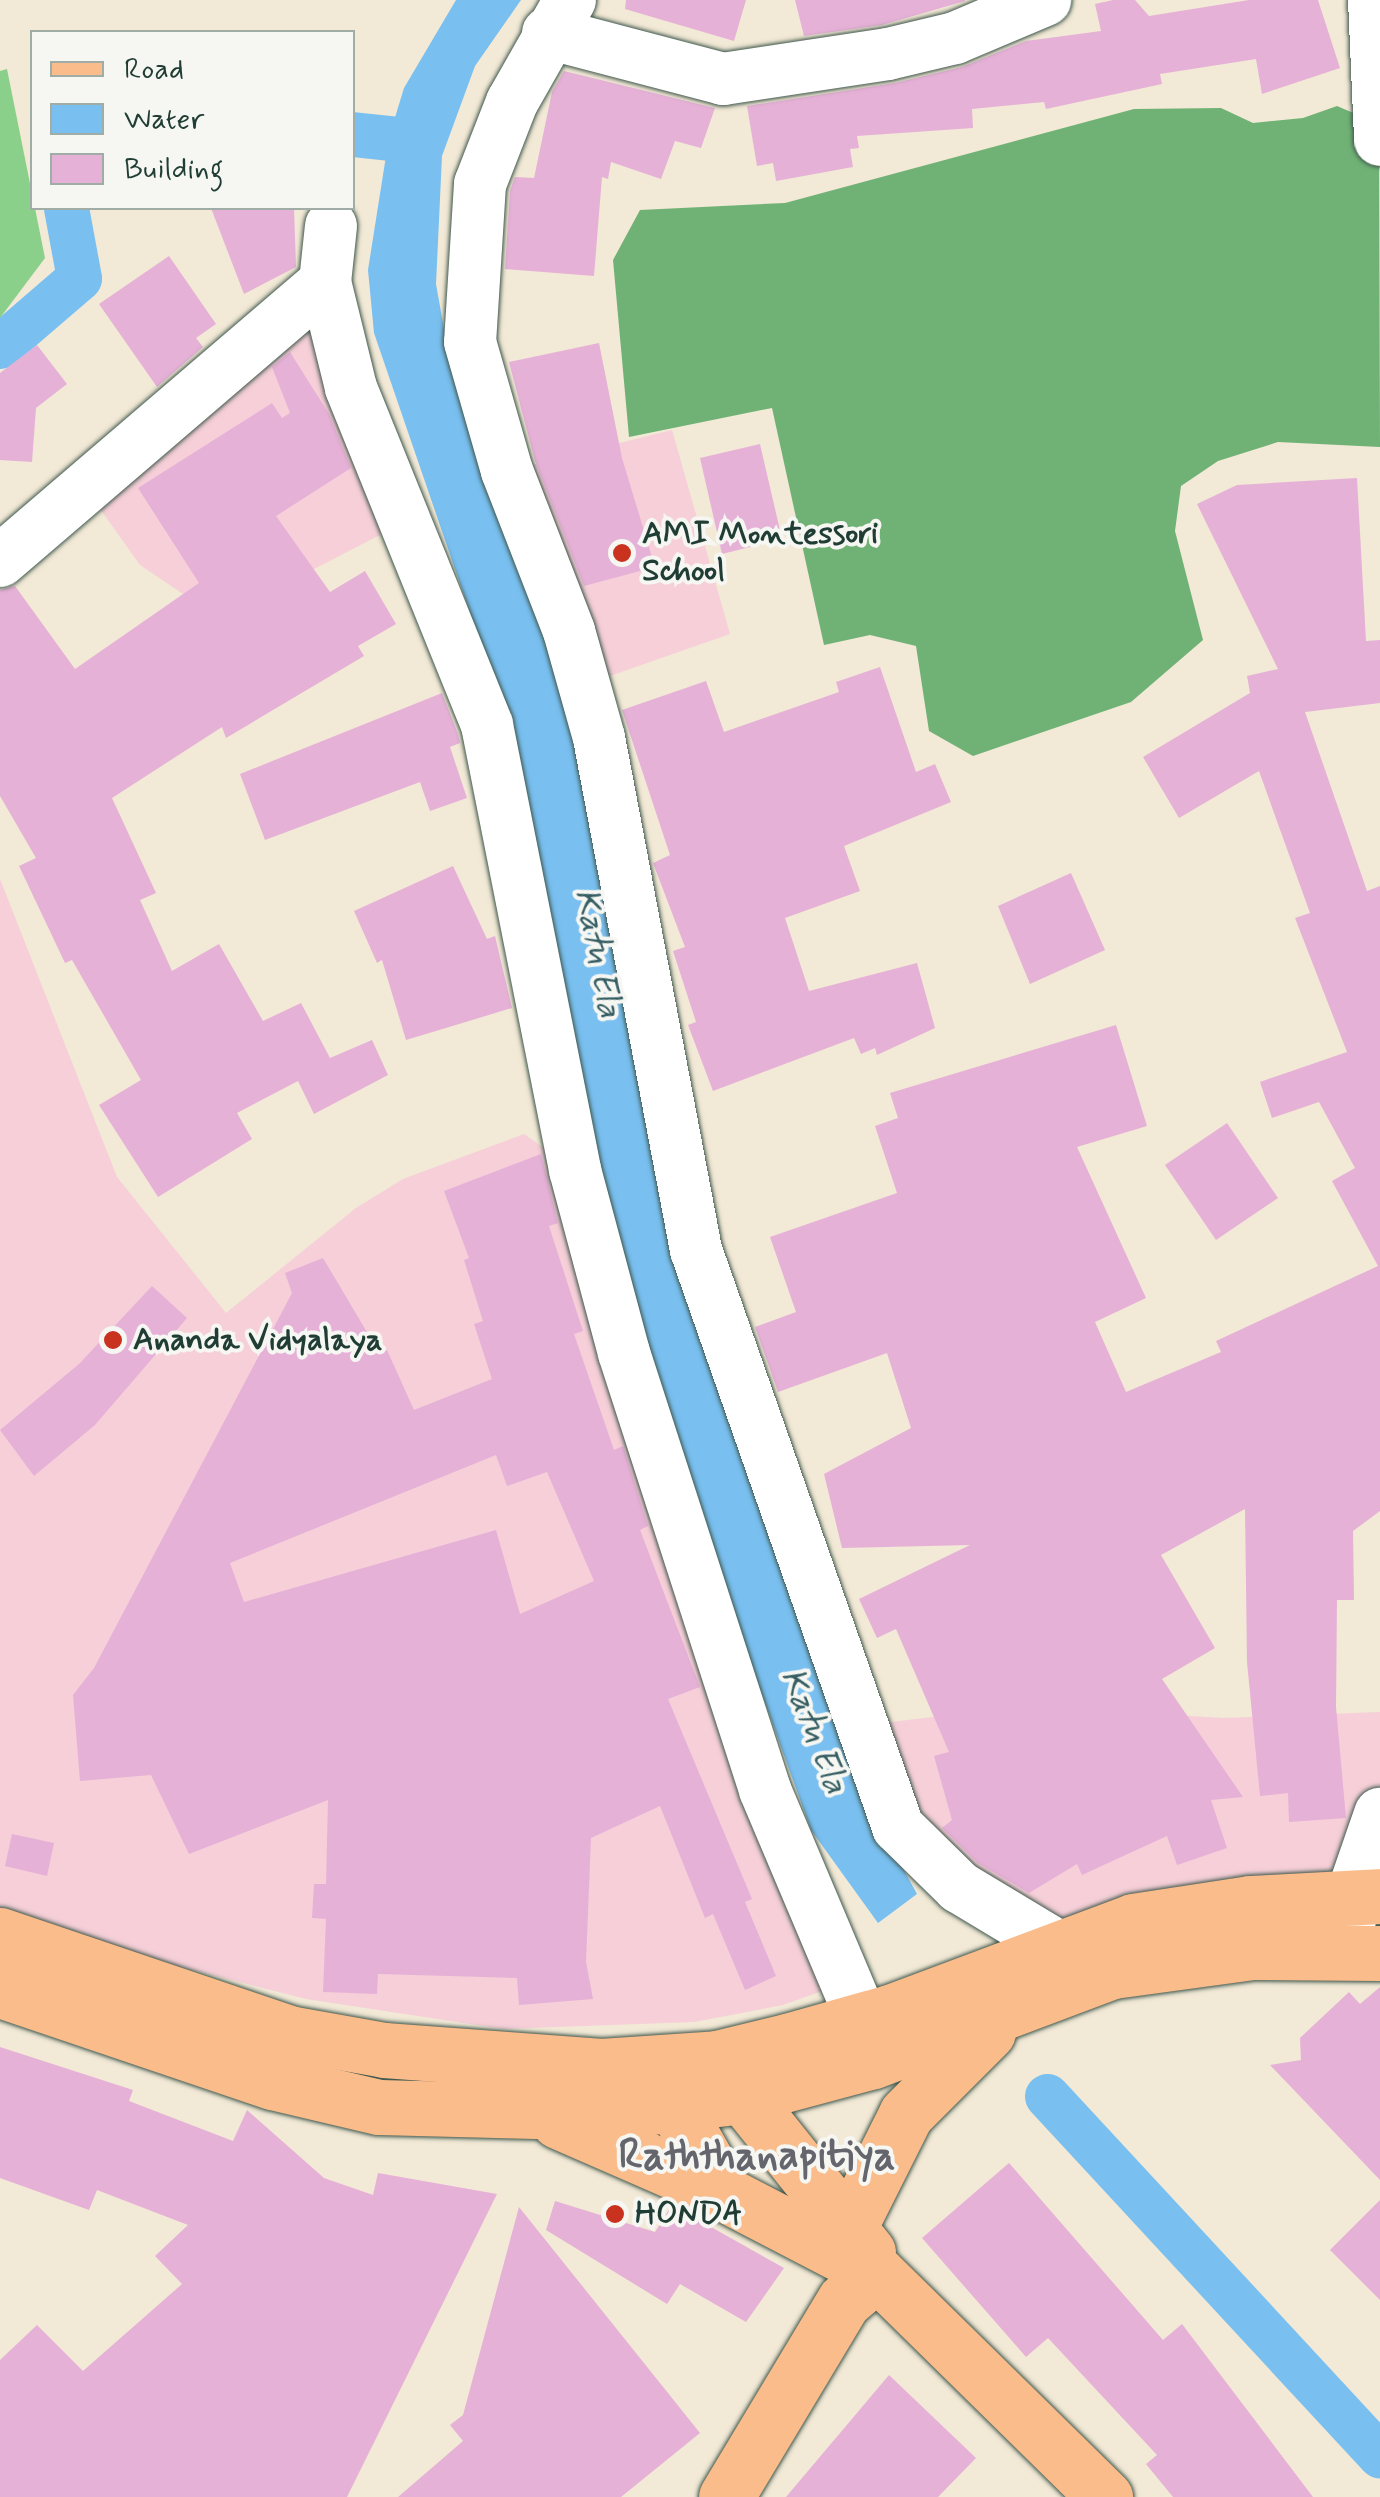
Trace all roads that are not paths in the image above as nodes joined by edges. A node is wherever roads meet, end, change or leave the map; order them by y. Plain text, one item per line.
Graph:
1 (1045, 0) edge
2 (1374, 0) edge
3 (559, 16) edge
4 (1380, 140) edge
5 (330, 226) dead end
6 (325, 282) junction
7 (0, 562) edge
8 (1380, 1814) edge
9 (1366, 1896) edge
10 (0, 1935) edge
11 (1057, 1946) junction
12 (1363, 1952) edge
13 (0, 1990) edge
14 (1012, 2010) junction
15 (862, 2020) junction
16 (743, 2096) junction
17 (676, 2108) junction
18 (534, 2112) junction
19 (725, 2194) junction
20 (850, 2226) junction
21 (877, 2273) junction
22 (726, 2497) edge
23 (1105, 2497) edge

1 - 3 street
2 - 4 street
3 - 11 street
5 - 6 street
6 - 7 street
6 - 15 street
8 - 9 street
9 - 11 main road
9 - 12 street
10 - 15 main road
11 - 15 main road
12 - 14 main road
13 - 18 main road
14 - 16 main road
14 - 20 main road
16 - 17 main road
16 - 20 main road
17 - 18 main road
17 - 19 main road
18 - 19 main road
19 - 21 main road
20 - 21 main road
21 - 22 main road
21 - 23 main road

